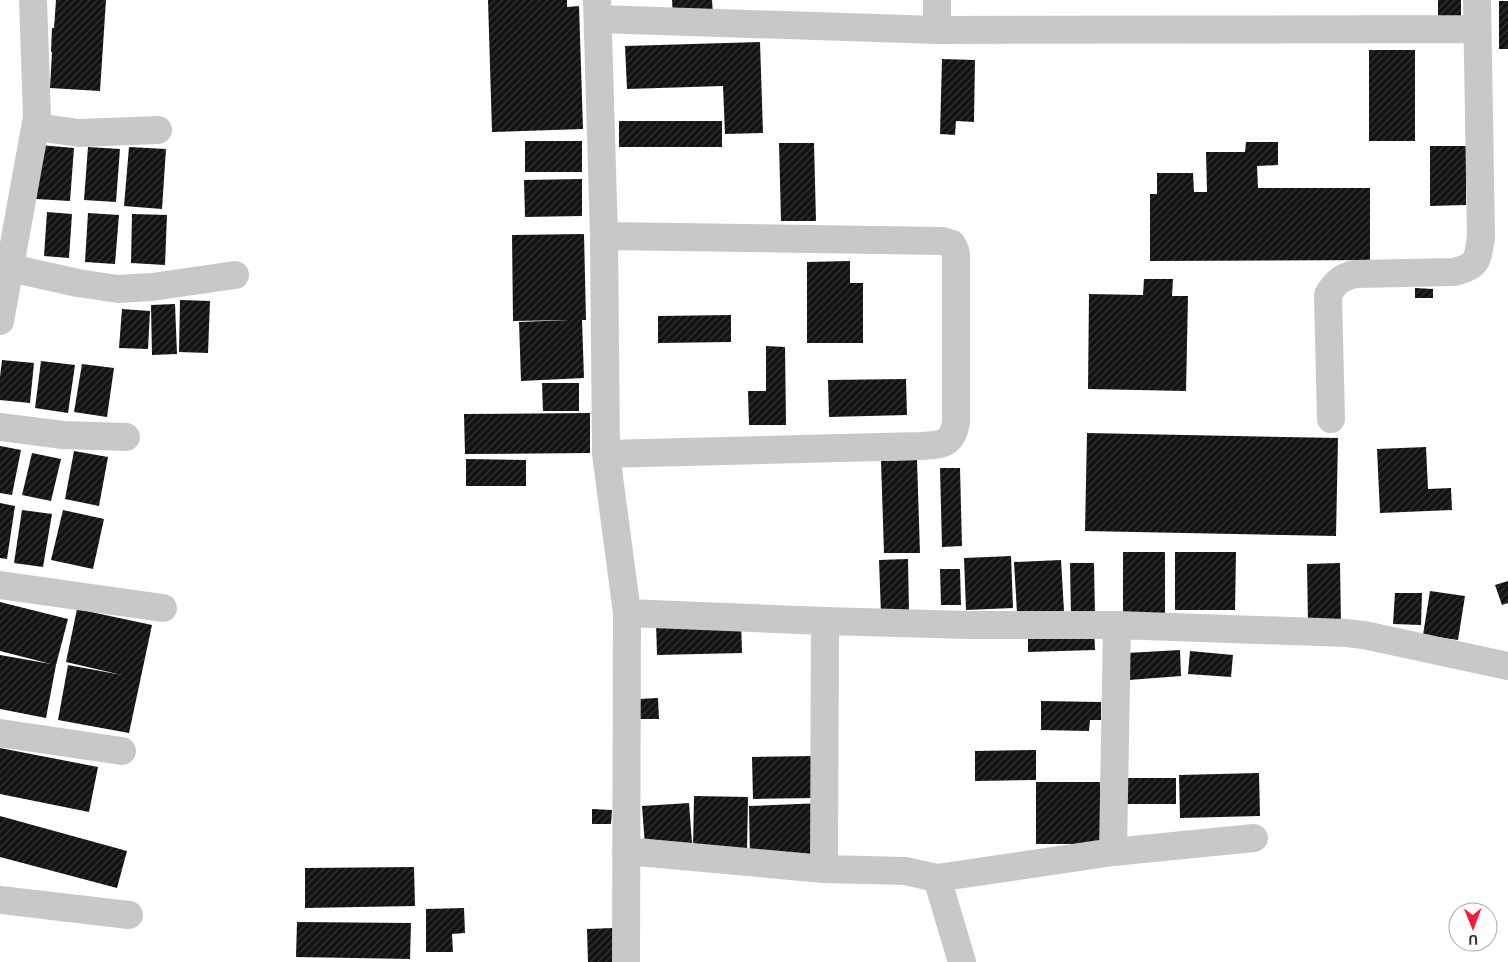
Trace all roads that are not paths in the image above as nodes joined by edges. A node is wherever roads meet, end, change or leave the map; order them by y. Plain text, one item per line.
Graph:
1 (33, 0) edge
2 (937, 0) edge
3 (1477, 0) edge
4 (597, 9) edge
5 (1477, 29) junction
6 (937, 30) junction
7 (36, 127) junction
8 (158, 130) dead end
9 (604, 236) junction
10 (10, 268) junction
11 (234, 275) dead end
12 (0, 321) edge
13 (1331, 419) dead end
14 (0, 428) edge
15 (126, 437) dead end
16 (606, 454) junction
17 (0, 585) edge
18 (163, 608) dead end
19 (627, 613) junction
20 (825, 621) junction
21 (1117, 625) junction
22 (1508, 666) edge
23 (0, 733) edge
24 (122, 751) dead end
25 (1254, 838) dead end
26 (626, 851) junction
27 (1113, 852) junction
28 (824, 869) junction
29 (937, 878) junction
30 (0, 900) edge
31 (129, 915) dead end
32 (626, 962) edge
33 (962, 962) edge

1 - 7 street
2 - 6 street
3 - 5 street
4 - 6 street
4 - 9 street
5 - 6 street
5 - 13 street
7 - 8 street
7 - 10 street
9 - 16 street
9 - 16 street
10 - 11 street
10 - 12 street
14 - 15 street
16 - 19 street
17 - 18 street
19 - 20 street
19 - 26 street
20 - 21 street
20 - 28 street
21 - 22 street
21 - 27 street
23 - 24 street
25 - 27 street
26 - 28 street
26 - 32 street
27 - 29 street
28 - 29 street
29 - 33 street
30 - 31 street

